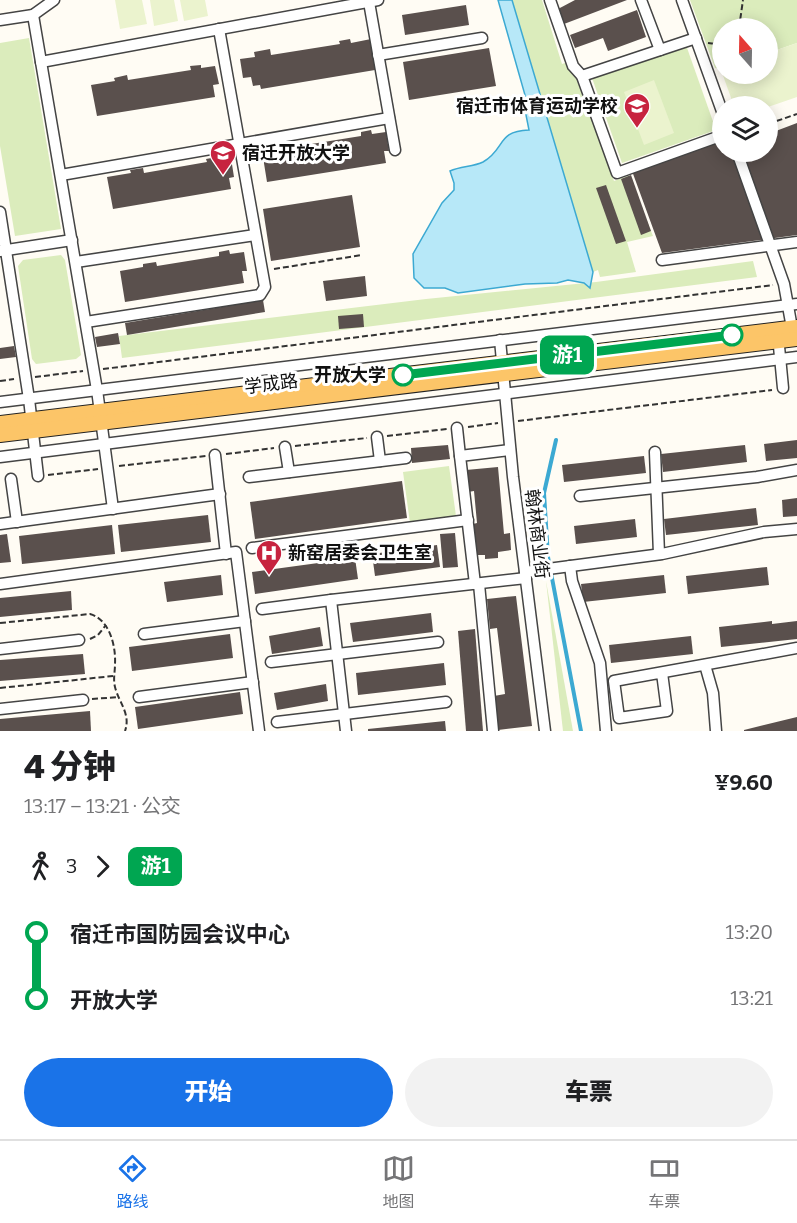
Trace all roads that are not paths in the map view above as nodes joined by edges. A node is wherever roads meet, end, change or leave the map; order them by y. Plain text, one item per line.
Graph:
1 (54, 0) edge
2 (551, 0) edge
3 (682, 0) edge
4 (373, 1) edge
5 (646, 1) edge
6 (33, 15) junction
7 (0, 20) edge
8 (219, 29) junction
9 (482, 38) dead end
10 (696, 38) junction
11 (660, 50) junction
12 (378, 55) junction
13 (41, 62) junction
14 (582, 76) junction
15 (717, 96) edge
16 (389, 118) junction
17 (712, 139) edge
18 (239, 144) junction
19 (395, 150) dead end
20 (740, 162) edge
21 (61, 175) junction
22 (0, 212) edge
23 (255, 235) junction
24 (72, 240) junction
25 (797, 242) edge
26 (771, 246) junction
27 (3, 251) edge
28 (662, 260) dead end
29 (76, 262) junction
30 (793, 304) edge
31 (86, 322) junction
32 (788, 333) edge
33 (500, 340) junction
34 (797, 357) edge
35 (780, 359) junction
36 (502, 369) junction
37 (783, 388) road end
38 (98, 390) junction
39 (505, 394) junction
40 (29, 399) junction
41 (0, 402) edge
42 (101, 417) junction
43 (0, 423) edge
44 (33, 425) junction
45 (457, 428) road end
46 (0, 435) edge
47 (377, 437) road end
48 (105, 444) junction
49 (285, 447) road end
50 (510, 450) junction
51 (36, 452) junction
52 (655, 452) dead end
53 (215, 455) road end
54 (460, 456) junction
55 (0, 457) edge
56 (406, 458) dead end
57 (380, 461) junction
58 (797, 470) edge
59 (289, 472) junction
60 (38, 476) road end
61 (249, 477) dead end
62 (11, 479) dead end
63 (656, 488) junction
64 (219, 494) junction
65 (580, 496) dead end
66 (113, 509) junction
67 (468, 520) junction
68 (17, 522) junction
69 (0, 524) edge
70 (797, 529) edge
71 (252, 548) dead end
72 (226, 554) junction
73 (659, 554) junction
74 (565, 567) junction
75 (525, 575) junction
76 (0, 584) edge
77 (477, 584) junction
78 (331, 600) junction
79 (262, 609) dead end
80 (245, 621) junction
81 (144, 634) dead end
82 (79, 640) road end
83 (438, 642) dead end
84 (797, 648) edge
85 (0, 649) edge
86 (338, 655) junction
87 (271, 662) dead end
88 (705, 665) junction
89 (662, 673) junction
90 (253, 682) junction
91 (608, 682) junction
92 (139, 697) dead end
93 (83, 700) road end
94 (446, 702) dead end
95 (0, 709) edge
96 (344, 714) junction
97 (277, 722) dead end
98 (259, 731) edge
99 (346, 731) edge
100 (493, 731) edge
101 (545, 731) edge
102 (606, 731) edge
103 (716, 731) edge

1 - 6 street
2 - 14 street
3 - 10 street
4 - 8 street
4 - 12 street
5 - 11 street
6 - 7 street
6 - 13 street
8 - 13 street
8 - 18 street
9 - 12 street
10 - 11 street
10 - 15 street
11 - 14 street
12 - 16 street
13 - 21 street
14 - 17 street
16 - 18 street
16 - 19 street
18 - 21 street
18 - 23 street
20 - 26 street
21 - 24 street
22 - 27 street
23 - 29 street
23 - 31 street
24 - 27 street
24 - 29 street
25 - 26 street
26 - 28 street
26 - 30 street
27 - 40 street
29 - 31 street
30 - 32 street
30 - 33 street
31 - 38 street
32 - 35 street
32 - 36 main road, 学成路
33 - 36 street, 翰林商业街
33 - 38 street
34 - 35 street
35 - 37 street
35 - 39 street
36 - 39 street, 翰林商业街
36 - 42 main road, 学成路
38 - 40 street
38 - 42 street
39 - 48 street
39 - 50 street, 翰林商业街
40 - 41 street
40 - 44 street
42 - 44 main road, 学成路
42 - 48 street
43 - 44 main road, 学成路
44 - 46 main road, 学成路
44 - 51 street
45 - 54 street
47 - 57 street
48 - 51 street
48 - 66 street
49 - 59 street
50 - 54 street
50 - 75 street, 翰林商业街
51 - 55 street
51 - 60 street
52 - 63 street
53 - 64 street
54 - 67 street
56 - 57 street
57 - 59 street
58 - 63 street
59 - 61 street
62 - 68 street
63 - 65 street
63 - 73 street
64 - 66 street
64 - 72 street
66 - 68 street
67 - 71 street
67 - 77 street
68 - 69 street
70 - 73 street
72 - 76 street
72 - 80 street
73 - 74 street
74 - 75 street
74 - 91 street
75 - 77 street
75 - 101 street, 翰林商业街
77 - 78 street
77 - 100 street
78 - 79 street
78 - 86 street
80 - 81 street
80 - 90 street
82 - 85 street
83 - 86 street
84 - 88 street
86 - 87 street
86 - 96 street
88 - 89 street
88 - 103 street
89 - 91 street
89 - 91 street
90 - 92 street
90 - 98 street
91 - 102 street
93 - 95 street
94 - 96 street
96 - 97 street
96 - 99 street

